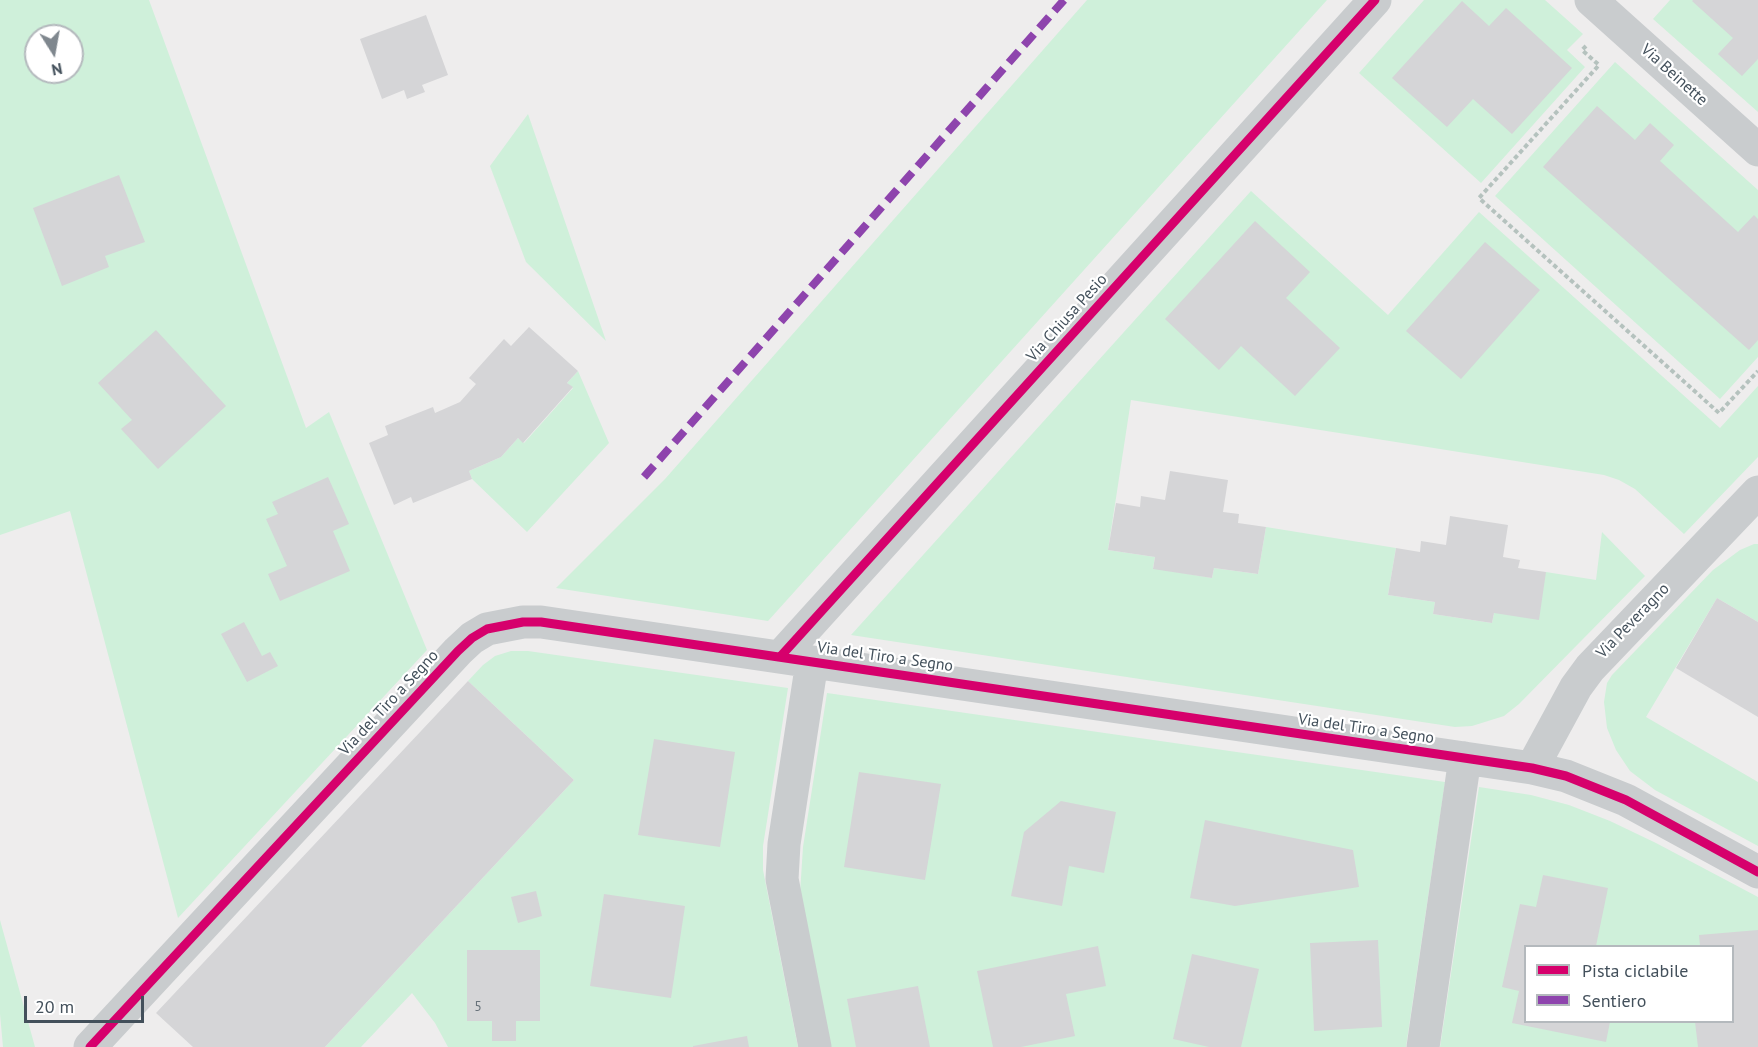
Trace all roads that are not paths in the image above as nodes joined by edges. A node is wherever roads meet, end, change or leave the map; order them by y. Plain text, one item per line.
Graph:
1 (1375, 0) edge
2 (1591, 0) edge
3 (1758, 150) edge
4 (1755, 500) edge
5 (796, 659) junction
6 (1465, 758) junction
7 (1532, 768) junction
8 (1758, 872) edge
9 (90, 1047) edge
10 (815, 1047) edge
11 (1423, 1047) edge

1 - 5 street, Via Chiusa Pesio
2 - 3 street, Via Beinette
4 - 7 street, Via Peveragno
5 - 6 street, Via del Tiro a Segno
5 - 9 street, Via del Tiro a Segno
5 - 10 street, Via del Tiro a Segno
6 - 7 street, Via del Tiro a Segno
6 - 11 street
7 - 8 street, Via del Tiro a Segno

